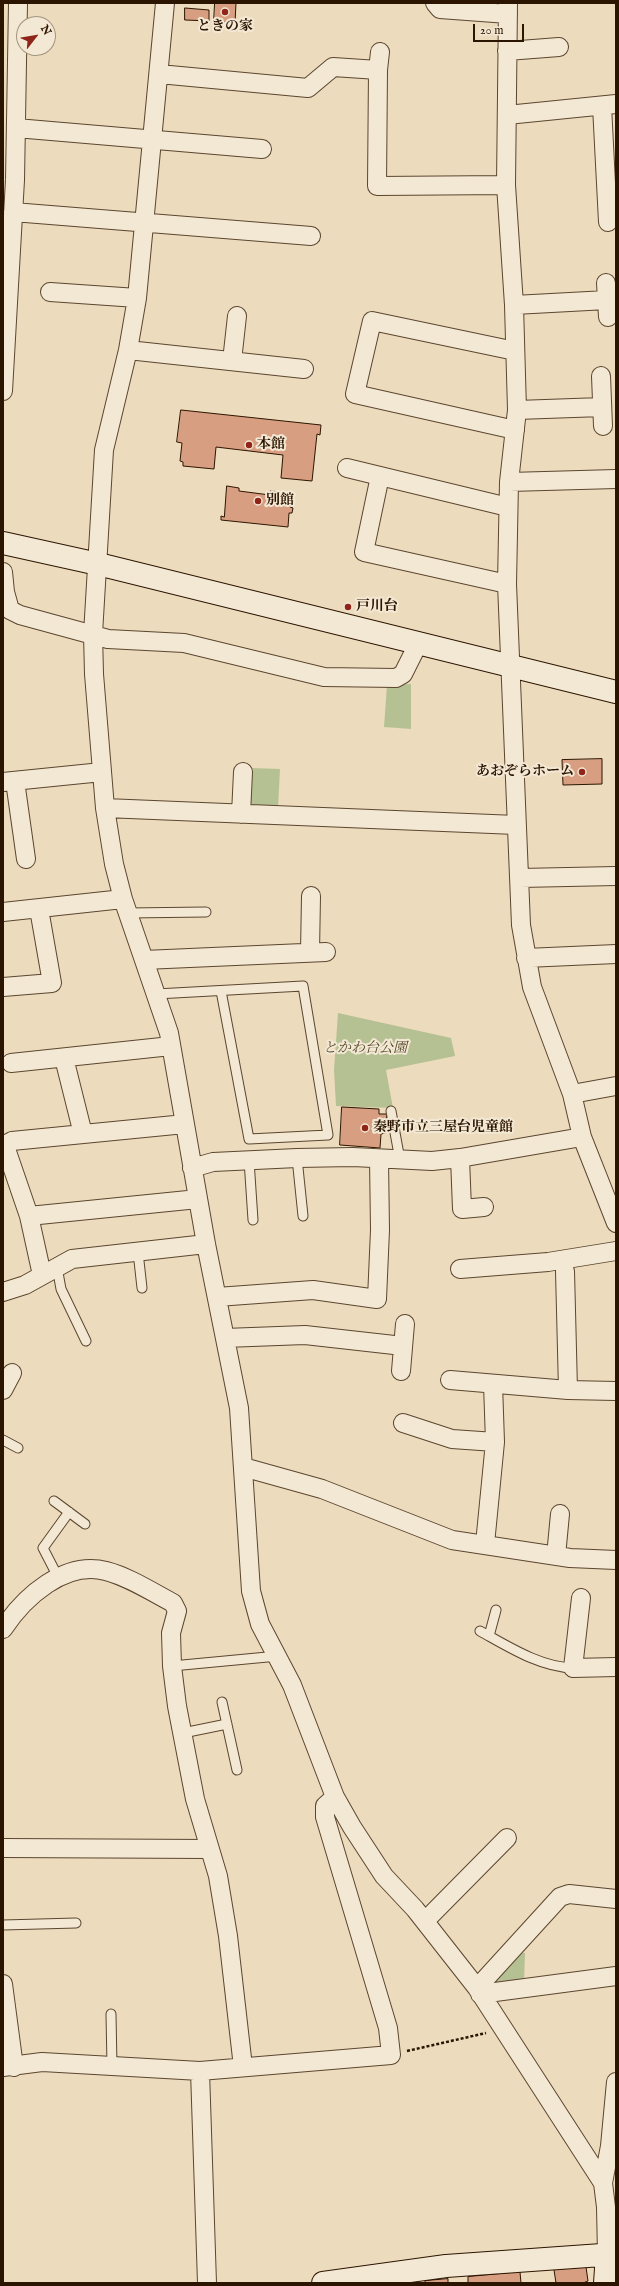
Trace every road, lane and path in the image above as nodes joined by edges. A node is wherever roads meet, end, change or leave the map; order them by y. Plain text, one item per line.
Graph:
1 (18, 3) edge
2 (165, 3) edge
3 (435, 3) edge
4 (3, 4) edge
5 (508, 9) edge
6 (559, 47) dead end
7 (507, 51) junction
8 (380, 52) dead end
9 (378, 70) junction
10 (159, 74) junction
11 (609, 105) edge
12 (507, 115) junction
13 (16, 128) junction
14 (153, 139) junction
15 (262, 149) dead end
16 (9, 180) edge
17 (506, 185) junction
18 (13, 212) junction
19 (146, 222) junction
20 (608, 222) dead end
21 (311, 236) dead end
22 (50, 292) dead end
23 (6, 294) edge
24 (137, 298) junction
25 (607, 300) dead end
26 (514, 305) junction
27 (237, 316) dead end
28 (128, 350) junction
29 (515, 351) junction
30 (232, 361) junction
31 (304, 369) dead end
32 (601, 376) dead end
33 (3, 391) edge
34 (602, 407) junction
35 (517, 410) junction
36 (604, 426) dead end
37 (515, 430) junction
38 (347, 468) dead end
39 (380, 476) junction
40 (616, 479) edge
41 (509, 482) junction
42 (508, 507) junction
43 (3, 543) edge
44 (98, 564) junction
45 (3, 572) edge
46 (506, 584) junction
47 (7, 612) edge
48 (93, 634) junction
49 (418, 644) junction
50 (509, 666) junction
51 (616, 692) edge
52 (102, 772) junction
53 (243, 772) dead end
54 (9, 781) edge
55 (105, 808) junction
56 (242, 814) junction
57 (516, 826) junction
58 (26, 859) dead end
59 (616, 876) edge
60 (520, 878) junction
61 (311, 896) dead end
62 (125, 906) junction
63 (39, 909) junction
64 (3, 912) edge
65 (206, 912) dead end
66 (616, 954) edge
67 (526, 958) junction
68 (144, 960) junction
69 (3, 987) edge
70 (221, 990) dead end
71 (156, 994) junction
72 (171, 1046) junction
73 (64, 1058) junction
74 (11, 1063) dead end
75 (616, 1086) edge
76 (572, 1094) junction
77 (391, 1111) dead end
78 (185, 1124) junction
79 (83, 1134) junction
80 (582, 1136) junction
81 (4, 1146) edge
82 (297, 1158) junction
83 (460, 1158) junction
84 (379, 1159) junction
85 (249, 1160) junction
86 (400, 1160) junction
87 (192, 1168) junction
88 (609, 1182) edge
89 (198, 1199) junction
90 (484, 1207) dead end
91 (29, 1216) junction
92 (303, 1216) dead end
93 (253, 1220) dead end
94 (616, 1224) edge
95 (206, 1244) junction
96 (616, 1251) edge
97 (138, 1252) junction
98 (460, 1269) dead end
99 (50, 1271) junction
100 (565, 1271) dead end
101 (142, 1288) dead end
102 (3, 1292) edge
103 (218, 1297) junction
104 (405, 1324) dead end
105 (226, 1338) junction
106 (86, 1341) dead end
107 (403, 1346) junction
108 (401, 1371) dead end
109 (12, 1373) dead end
110 (450, 1380) dead end
111 (493, 1384) junction
112 (3, 1390) edge
113 (568, 1390) junction
114 (616, 1391) edge
115 (403, 1422) dead end
116 (3, 1440) edge
117 (495, 1442) junction
118 (18, 1448) dead end
119 (243, 1467) junction
120 (54, 1501) dead end
121 (69, 1512) junction
122 (560, 1514) dead end
123 (85, 1524) dead end
124 (485, 1544) junction
125 (556, 1556) junction
126 (616, 1560) edge
127 (58, 1577) junction
128 (581, 1598) dead end
129 (496, 1610) dead end
130 (3, 1629) edge
131 (278, 1656) junction
132 (172, 1666) junction
133 (573, 1668) junction
134 (616, 1668) edge
135 (222, 1702) dead end
136 (227, 1724) junction
137 (183, 1733) junction
138 (237, 1770) dead end
139 (335, 1797) junction
140 (507, 1838) dead end
141 (3, 1848) edge
142 (209, 1849) junction
143 (616, 1899) edge
144 (425, 1921) junction
145 (76, 1923) dead end
146 (3, 1925) edge
147 (616, 1976) edge
148 (3, 1990) edge
149 (478, 1991) junction
150 (111, 2014) dead end
151 (503, 2029) junction
152 (391, 2055) junction
153 (112, 2066) junction
154 (8, 2067) edge
155 (243, 2067) junction
156 (200, 2070) junction
157 (616, 2082) edge
158 (603, 2184) junction
159 (612, 2254) edge
160 (207, 2283) edge
161 (325, 2283) edge
162 (605, 2283) edge

1 - 4 street
1 - 13 street
2 - 10 street
3 - 5 street
5 - 7 street
6 - 7 street
7 - 12 street
8 - 9 street
9 - 10 street
9 - 17 street
10 - 14 street
11 - 12 street
11 - 20 street
12 - 17 street
13 - 14 street
13 - 16 street
14 - 15 street
14 - 19 street
16 - 18 street
17 - 26 street
18 - 19 street
18 - 23 street
19 - 21 street
19 - 24 street
22 - 24 street
23 - 33 street
24 - 28 street
25 - 26 street
26 - 29 street
27 - 30 street
28 - 30 street
28 - 44 street
29 - 35 street
29 - 37 street
30 - 31 street
32 - 34 street
34 - 35 street
34 - 36 street
35 - 37 street
37 - 41 street
38 - 39 street
39 - 42 street
39 - 46 street
40 - 41 street
41 - 42 street
42 - 46 street
43 - 44 street
44 - 48 street
44 - 49 street
45 - 47 street
46 - 50 street
47 - 48 street
48 - 49 street
48 - 52 street
49 - 50 street
50 - 51 street
50 - 57 street
52 - 54 street
52 - 55 street
53 - 56 street
54 - 58 street
55 - 56 street
55 - 62 street
56 - 57 street
57 - 60 street
59 - 60 street
60 - 67 street
61 - 68 street
62 - 63 street
62 - 65 lane
62 - 68 street
63 - 64 street
63 - 69 street
66 - 67 street
67 - 76 street
68 - 71 street
70 - 71 lane
71 - 72 street
72 - 73 street
72 - 78 street
73 - 74 street
73 - 79 street
75 - 76 street
76 - 80 street
77 - 86 lane
78 - 79 street
78 - 87 street
79 - 81 street
80 - 83 street
80 - 88 street
81 - 91 street
82 - 84 street
82 - 85 street
82 - 92 lane
83 - 86 street
83 - 90 street
84 - 86 street
84 - 103 street
85 - 87 street
85 - 93 lane
87 - 89 street
88 - 94 street
89 - 91 street
89 - 95 street
91 - 99 street
95 - 97 street
95 - 103 street
96 - 98 street
97 - 99 street
97 - 101 lane
99 - 102 street
99 - 106 lane
100 - 113 street
103 - 105 street
104 - 107 street
105 - 107 street
105 - 119 street
107 - 108 street
109 - 112 street
110 - 111 street
111 - 113 street
111 - 117 street
113 - 114 street
115 - 117 street
116 - 118 lane
117 - 124 street
119 - 124 street
119 - 131 street
120 - 121 lane
121 - 123 lane
121 - 127 lane
122 - 125 street
124 - 125 street
125 - 126 street
127 - 130 street
127 - 132 street
128 - 133 street
129 - 133 lane
131 - 132 lane
131 - 139 street
132 - 137 street
133 - 134 street
135 - 136 lane
136 - 137 lane
136 - 138 lane
137 - 142 street
139 - 144 street
139 - 152 street
140 - 144 street
141 - 142 street
142 - 155 street
143 - 149 street
144 - 149 street
145 - 146 lane
147 - 149 street
148 - 154 street
149 - 151 street
150 - 153 lane
151 - 152 path
151 - 158 street
152 - 155 street
153 - 154 street
153 - 156 street
155 - 156 street
156 - 160 street
157 - 158 street
158 - 159 street
159 - 161 street
159 - 162 street

